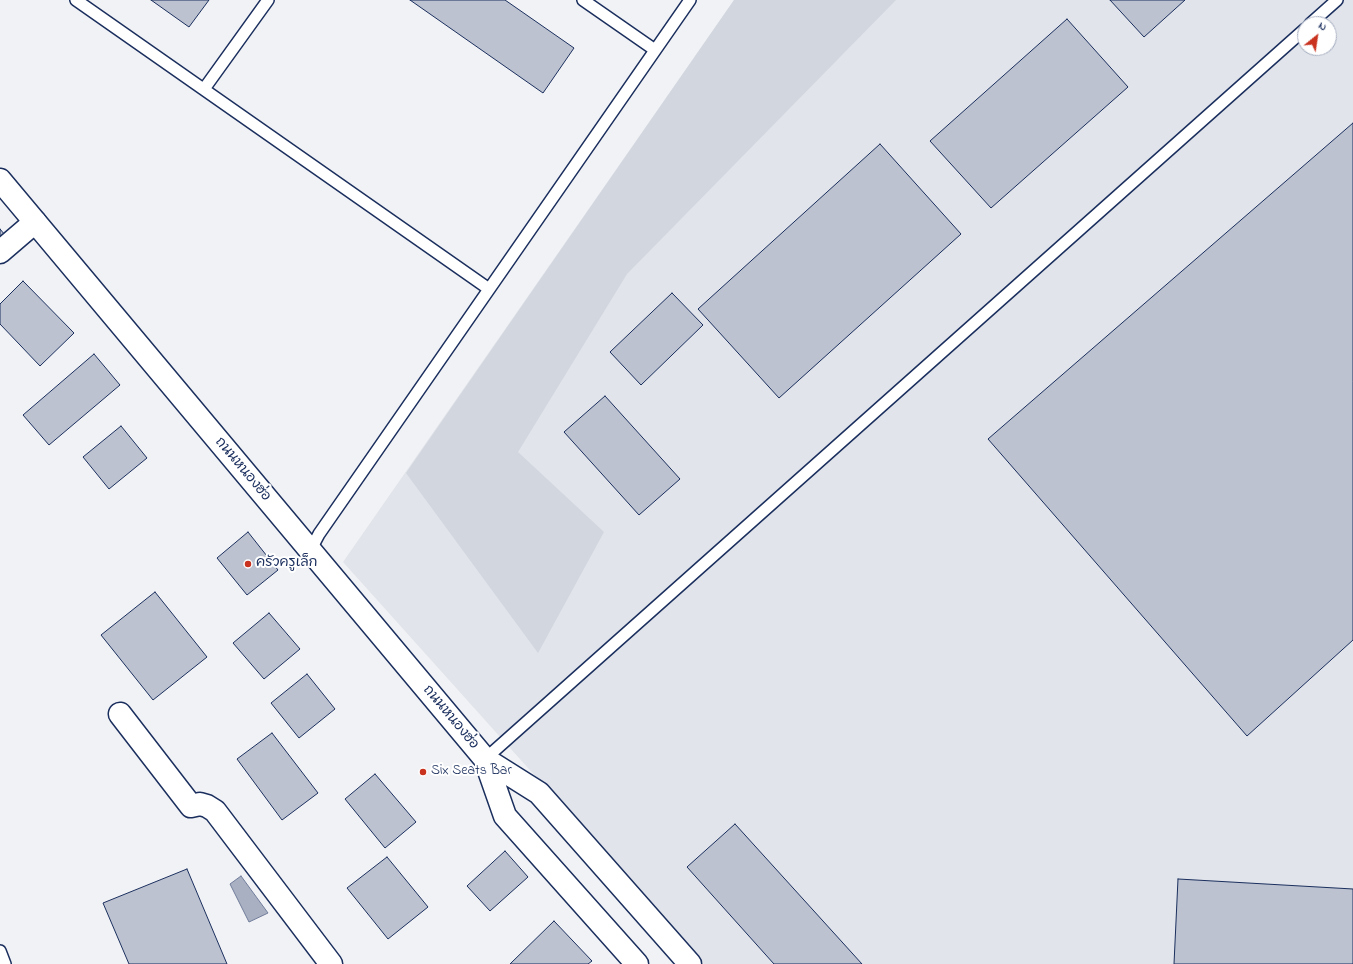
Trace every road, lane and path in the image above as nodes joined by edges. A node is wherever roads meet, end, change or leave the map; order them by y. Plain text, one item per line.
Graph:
1 (76, 0) edge
2 (268, 0) edge
3 (583, 0) edge
4 (690, 0) edge
5 (1337, 0) edge
6 (1319, 16) edge
7 (1297, 36) edge
8 (655, 50) junction
9 (204, 90) junction
10 (0, 180) edge
11 (35, 222) junction
12 (0, 252) edge
13 (489, 289) junction
14 (310, 551) junction
15 (120, 714) dead end
16 (485, 759) junction
17 (0, 951) edge
18 (5, 964) edge
19 (331, 964) edge
20 (637, 964) edge
21 (690, 964) edge

1 - 9 lane
2 - 9 lane
3 - 8 lane
4 - 8 lane
5 - 6 lane
7 - 16 lane
8 - 13 lane
9 - 13 lane
10 - 11 street, ถนนหนองฮ่อ
11 - 12 street
11 - 14 street, ถนนหนองฮ่อ
13 - 14 lane
14 - 16 street, ถนนหนองฮ่อ
15 - 19 street
16 - 20 street, ถนนหนองฮ่อ
16 - 21 street, ถนนหนองฮ่อ
17 - 18 lane

